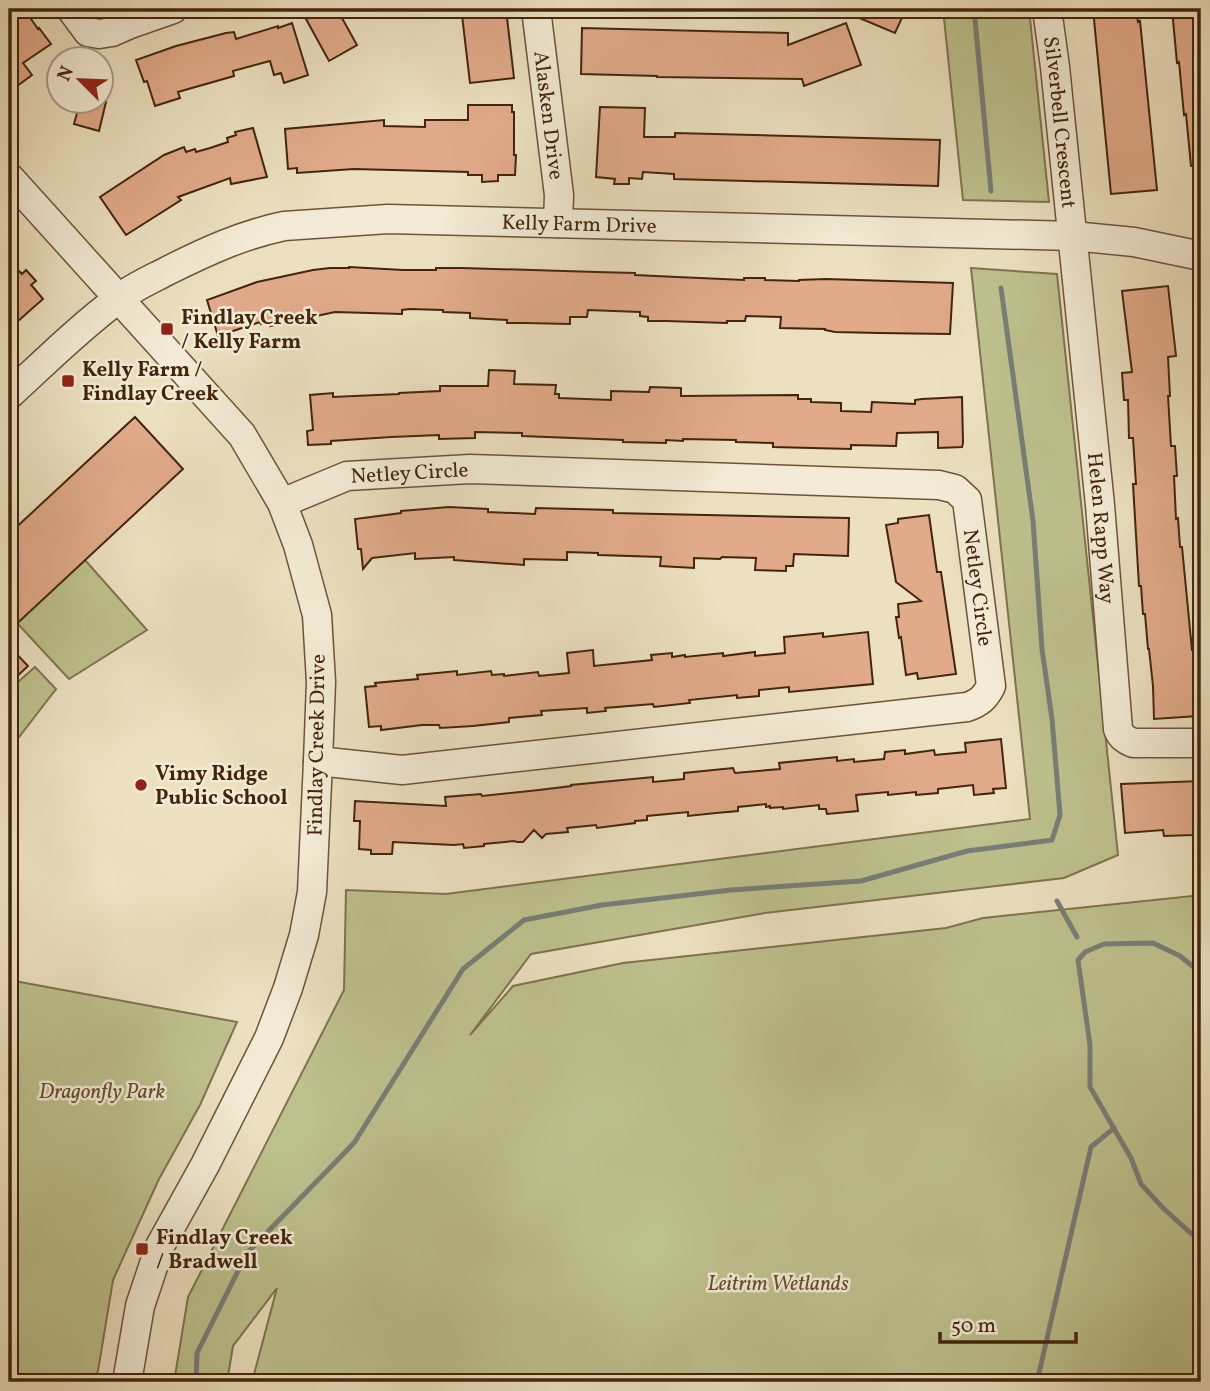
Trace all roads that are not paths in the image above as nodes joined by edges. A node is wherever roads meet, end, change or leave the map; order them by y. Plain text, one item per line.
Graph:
1 (71, 9) edge
2 (173, 9) edge
3 (536, 9) edge
4 (1047, 9) edge
5 (9, 177) edge
6 (558, 223) junction
7 (1073, 236) junction
8 (1201, 256) edge
9 (119, 298) junction
10 (9, 395) edge
11 (282, 503) junction
12 (1201, 743) edge
13 (318, 761) junction
14 (127, 1382) edge

1 - 2 street
3 - 6 street, Alasken Drive
4 - 7 street, Silverbell Crescent
5 - 9 street, Findlay Creek Drive
6 - 7 street, Kelly Farm Drive
6 - 9 street, Kelly Farm Drive
7 - 8 street, Kelly Farm Drive
7 - 12 street, Helen Rapp Way
9 - 10 street, Kelly Farm Drive
9 - 11 street, Findlay Creek Drive
11 - 13 street, Findlay Creek Drive
11 - 13 street, Netley Circle
13 - 14 street, Findlay Creek Drive

